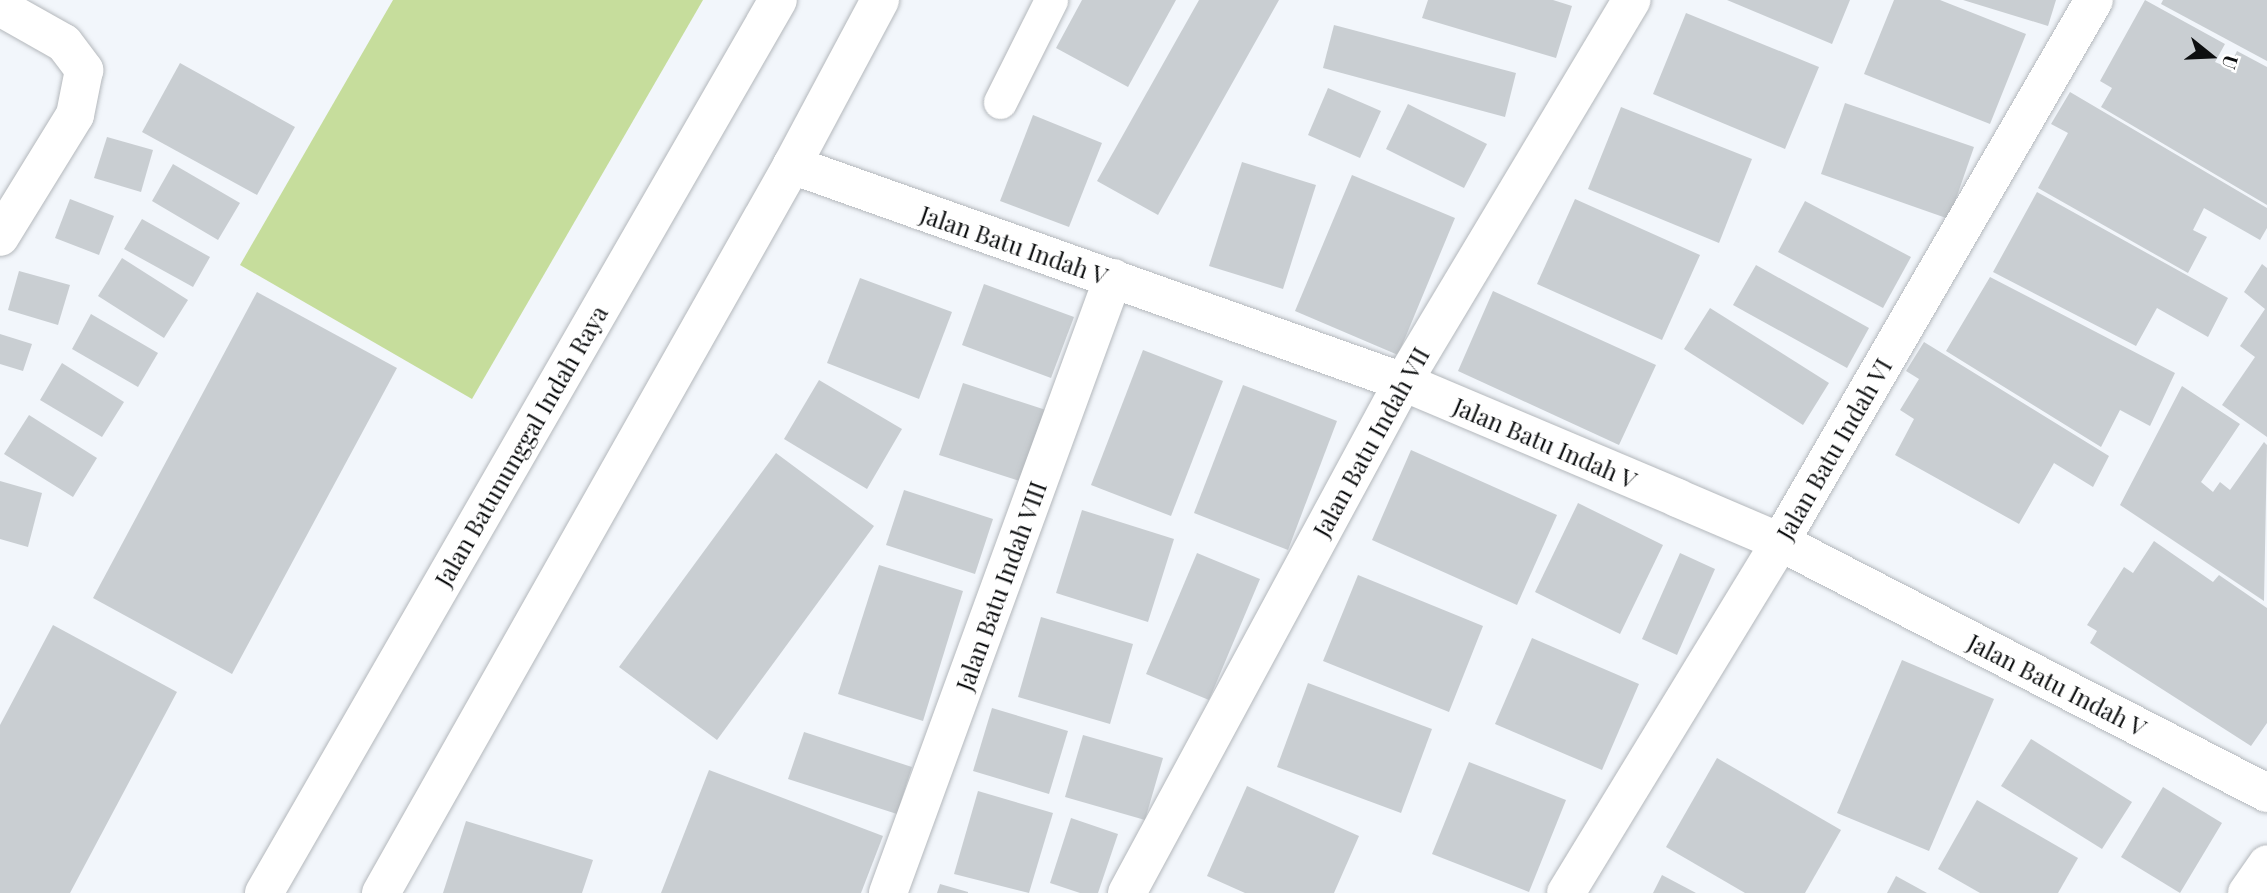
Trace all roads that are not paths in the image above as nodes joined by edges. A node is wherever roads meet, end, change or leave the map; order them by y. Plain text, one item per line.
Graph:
1 (778, 0) edge
2 (880, 0) edge
3 (1052, 0) edge
4 (1632, 0) edge
5 (2094, 0) edge
6 (0, 7) edge
7 (1000, 102) dead end
8 (792, 165) junction
9 (0, 237) edge
10 (1114, 278) junction
11 (1402, 382) junction
12 (1780, 542) junction
13 (2267, 793) edge
14 (2267, 864) edge
15 (264, 893) edge
16 (381, 893) edge
17 (888, 893) edge
18 (1127, 893) edge
19 (1566, 893) edge
20 (2247, 893) edge

1 - 15 street, Jalan Batununggal Indah Raya
2 - 8 street
3 - 7 lane
4 - 11 street, Jalan Batu Indah VII
5 - 12 street, Jalan Batu Indah VI
6 - 9 street
8 - 10 street, Jalan Batu Indah V
8 - 16 street
10 - 11 street, Jalan Batu Indah V
10 - 17 street, Jalan Batu Indah VIII
11 - 12 street, Jalan Batu Indah V
11 - 18 street, Jalan Batu Indah VII
12 - 13 street, Jalan Batu Indah V
12 - 19 street, Jalan Batu Indah VI
14 - 20 street

